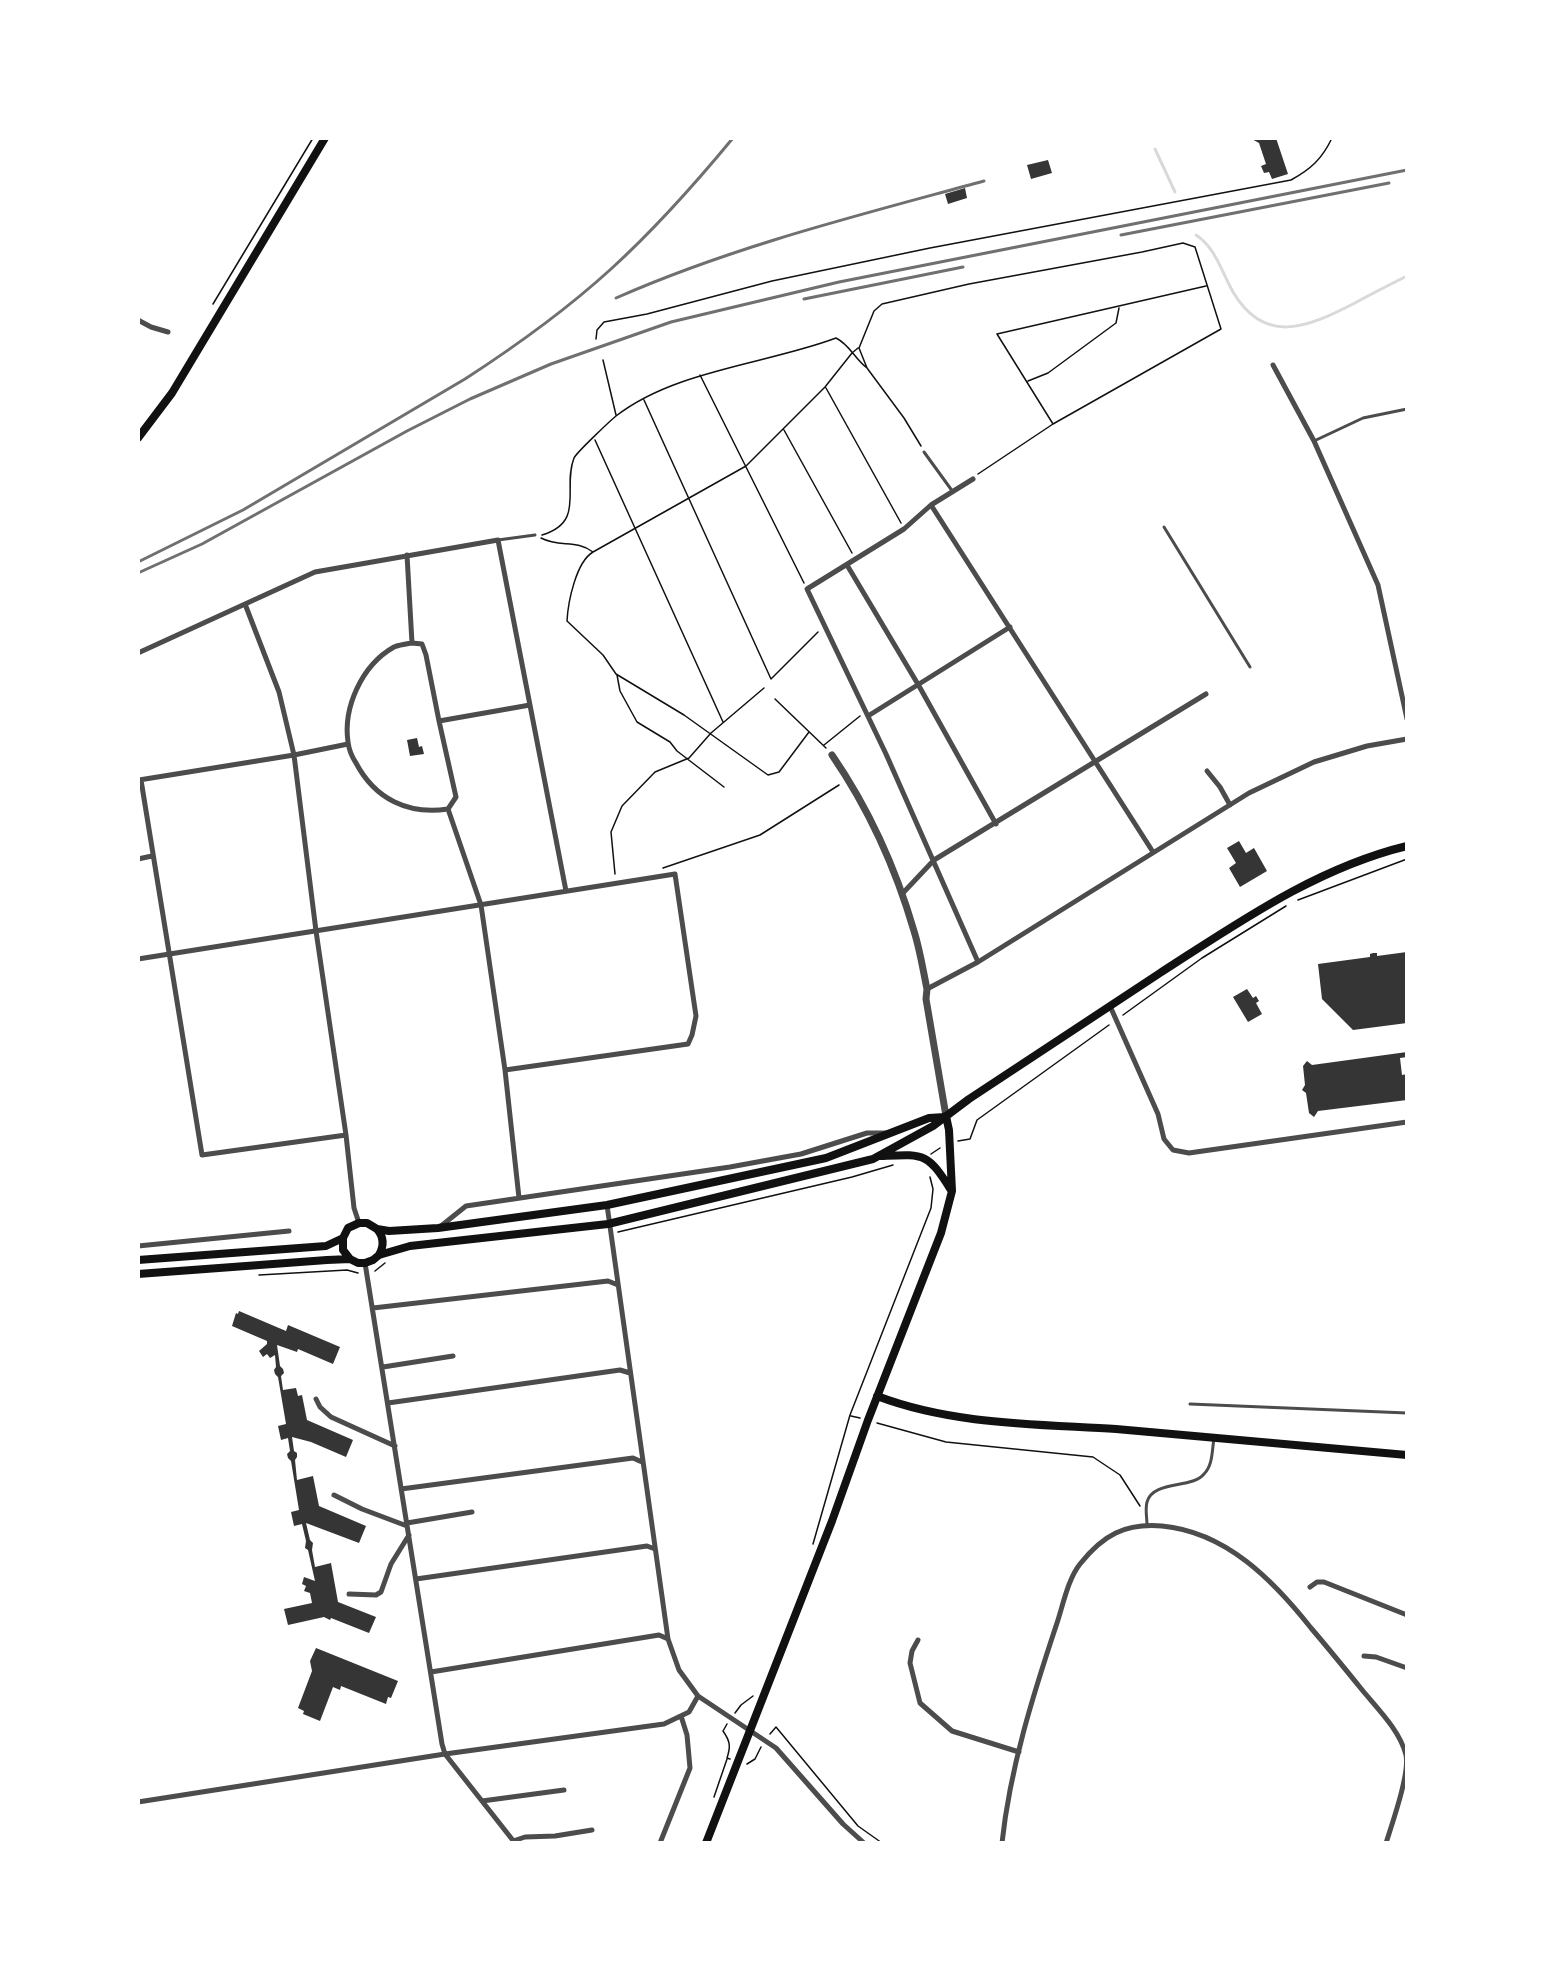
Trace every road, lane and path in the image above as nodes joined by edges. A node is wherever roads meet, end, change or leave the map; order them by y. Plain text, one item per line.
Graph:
1 (313, 138) edge
2 (325, 138) edge
3 (1332, 138) edge
4 (1206, 286) junction
5 (213, 304) dead end
6 (1120, 307) junction
7 (138, 320) edge
8 (168, 332) dead end
9 (596, 339) dead end
10 (859, 348) junction
11 (852, 353) junction
12 (603, 360) dead end
13 (1273, 365) dead end
14 (867, 368) junction
15 (700, 375) junction
16 (1027, 381) junction
17 (825, 387) junction
18 (643, 399) junction
19 (1407, 409) edge
20 (616, 416) junction
21 (1053, 424) junction
22 (784, 430) junction
23 (138, 438) edge
24 (594, 438) junction
25 (1314, 441) junction
26 (924, 452) joint
27 (746, 466) junction
28 (972, 478) joint
29 (953, 492) junction
30 (689, 499) junction
31 (931, 505) junction
32 (635, 527) junction
33 (1164, 527) dead end
34 (904, 529) junction
35 (535, 535) junction
36 (498, 540) junction
37 (593, 552) junction
38 (407, 555) junction
39 (856, 559) junction
40 (847, 565) junction
41 (807, 589) junction
42 (245, 604) junction
43 (825, 626) junction
44 (1010, 627) junction
45 (412, 643) junction
46 (138, 653) edge
47 (1250, 667) dead end
48 (616, 674) junction
49 (919, 686) junction
50 (764, 688) dead end
51 (1206, 694) dead end
52 (775, 699) dead end
53 (530, 705) junction
54 (867, 714) junction
55 (1407, 719) edge
56 (439, 721) junction
57 (724, 723) junction
58 (810, 732) junction
59 (711, 733) junction
60 (1407, 739) edge
61 (348, 744) junction
62 (824, 746) junction
63 (294, 755) junction
64 (832, 755) joint
65 (689, 758) junction
66 (1096, 762) junction
67 (1207, 771) dead end
68 (847, 779) junction
69 (140, 780) edge
70 (724, 787) dead end
71 (1230, 805) junction
72 (448, 809) junction
73 (996, 824) junction
74 (1407, 846) edge
75 (1153, 852) junction
76 (152, 856) junction
77 (138, 859) edge
78 (1407, 859) edge
79 (934, 860) junction
80 (658, 869) dead end
81 (616, 876) dead end
82 (566, 891) junction
83 (902, 894) junction
84 (481, 905) junction
85 (316, 931) junction
86 (170, 954) junction
87 (138, 959) edge
88 (978, 962) junction
89 (927, 989) junction
90 (1110, 1006) junction
91 (1117, 1020) junction
92 (504, 1070) junction
93 (946, 1116) junction
94 (977, 1120) dead end
95 (1407, 1122) edge
96 (894, 1133) junction
97 (346, 1135) junction
98 (879, 1156) junction
99 (926, 1171) dead end
100 (952, 1191) junction
101 (519, 1198) junction
102 (607, 1205) junction
103 (359, 1223) junction
104 (608, 1224) junction
105 (438, 1228) junction
106 (377, 1229) junction
107 (289, 1231) dead end
108 (343, 1238) junction
109 (138, 1246) edge
110 (379, 1255) junction
111 (350, 1259) junction
112 (138, 1260) edge
113 (365, 1263) junction
114 (138, 1274) edge
115 (618, 1285) junction
116 (373, 1308) junction
117 (453, 1356) dead end
118 (382, 1367) junction
119 (630, 1373) junction
120 (878, 1396) junction
121 (316, 1399) dead end
122 (388, 1403) junction
123 (1190, 1404) dead end
124 (1407, 1413) edge
125 (850, 1415) junction
126 (868, 1420) junction
127 (1214, 1437) junction
128 (395, 1446) junction
129 (1407, 1455) edge
130 (642, 1462) junction
131 (401, 1489) junction
132 (334, 1495) dead end
133 (472, 1512) dead end
134 (1146, 1514) junction
135 (407, 1525) junction
136 (1147, 1525) junction
137 (409, 1535) junction
138 (813, 1545) dead end
139 (655, 1549) junction
140 (416, 1579) junction
141 (1310, 1587) dead end
142 (349, 1594) dead end
143 (1407, 1615) edge
144 (668, 1639) junction
145 (918, 1640) dead end
146 (1364, 1656) dead end
147 (1407, 1668) edge
148 (431, 1672) junction
149 (756, 1692) dead end
150 (698, 1696) junction
151 (681, 1716) junction
152 (731, 1718) junction
153 (750, 1730) junction
154 (1018, 1752) junction
155 (445, 1754) junction
156 (737, 1762) junction
157 (564, 1790) dead end
158 (482, 1801) junction
159 (138, 1802) edge
160 (592, 1830) dead end
161 (858, 1841) edge
162 (514, 1842) edge
163 (660, 1843) edge
164 (706, 1843) edge
165 (864, 1843) edge
166 (1002, 1843) edge
167 (1386, 1843) edge

1 - 5 path
2 - 23 main road
3 - 9 path
4 - 6 path
4 - 10 path
4 - 21 path
6 - 16 path
6 - 16 path
7 - 8 street
10 - 11 path
10 - 14 path
11 - 14 path
11 - 15 path
11 - 17 path
12 - 20 path
13 - 25 street
14 - 26 path
15 - 18 path
15 - 27 path
16 - 21 path
17 - 22 path
17 - 34 path
18 - 20 path
18 - 30 path
19 - 25 lane
20 - 24 path
21 - 28 path
22 - 27 path
22 - 39 path
24 - 32 path
24 - 35 path
25 - 55 street
26 - 29 lane
27 - 30 path
27 - 41 path
28 - 29 street
29 - 31 street
30 - 32 path
30 - 43 path
31 - 34 street
31 - 44 street
32 - 37 path
32 - 57 path
33 - 47 lane
34 - 39 street
35 - 36 lane
35 - 37 path
36 - 38 street
36 - 53 street
37 - 48 path
38 - 42 street
38 - 45 street
39 - 40 street
40 - 41 street
40 - 49 street
41 - 43 street
42 - 46 street
42 - 63 street
43 - 54 street
44 - 49 street
44 - 66 street
45 - 56 street
45 - 61 street
48 - 59 path
48 - 65 path
49 - 54 street
49 - 73 street
50 - 57 path
51 - 66 street
52 - 58 path
53 - 56 street
53 - 82 street
54 - 62 path
54 - 79 street
56 - 72 street
57 - 59 path
58 - 59 path
58 - 62 path
59 - 65 path
60 - 71 street
61 - 63 street
61 - 72 street
62 - 64 path
63 - 69 street
63 - 85 street
64 - 68 street
65 - 70 path
65 - 81 path
66 - 73 street
66 - 75 street
67 - 71 street
68 - 80 path
68 - 83 street
69 - 76 street
71 - 75 street
72 - 84 street
73 - 79 street
74 - 90 main road
75 - 88 street
76 - 77 street
76 - 86 street
78 - 91 path
79 - 83 street
79 - 88 street
82 - 84 street
82 - 92 street
83 - 89 street
84 - 85 street
84 - 92 street
85 - 86 street
85 - 97 street
86 - 87 street
86 - 97 street
88 - 89 street
89 - 93 street
90 - 91 street
90 - 93 main road
91 - 94 path
91 - 95 street
92 - 101 street
93 - 96 main road
93 - 98 main road
93 - 100 main road
96 - 101 street
96 - 102 main road
97 - 103 street
98 - 100 main road
98 - 104 main road
99 - 125 path
100 - 120 main road
101 - 105 street
102 - 104 street
102 - 105 main road
103 - 106 main road
103 - 108 main road
104 - 110 main road
104 - 115 street
105 - 106 main road
106 - 110 main road
107 - 109 street
108 - 111 main road
108 - 112 main road
110 - 113 main road
111 - 113 main road
111 - 114 main road
113 - 116 street
115 - 116 street
115 - 119 street
116 - 118 street
117 - 118 street
118 - 122 street
119 - 122 street
119 - 130 street
120 - 126 main road
120 - 127 main road
121 - 128 street
122 - 128 street
123 - 124 lane
125 - 126 path
125 - 138 path
126 - 134 path
126 - 153 main road
127 - 129 main road
127 - 134 lane
128 - 131 street
130 - 131 street
130 - 139 street
131 - 135 street
132 - 135 street
133 - 135 street
134 - 136 lane
135 - 137 street
136 - 154 street
136 - 167 street
137 - 140 street
137 - 142 street
139 - 140 street
139 - 144 street
140 - 148 street
141 - 143 street
144 - 148 street
144 - 150 street
145 - 154 street
146 - 147 street
148 - 155 street
149 - 152 path
150 - 151 street
150 - 152 street
151 - 155 street
151 - 163 street
152 - 153 street
152 - 156 path
153 - 156 main road
153 - 161 street
154 - 166 street
155 - 158 street
155 - 159 street
156 - 164 main road
157 - 158 street
158 - 162 street
160 - 162 street
161 - 165 street

